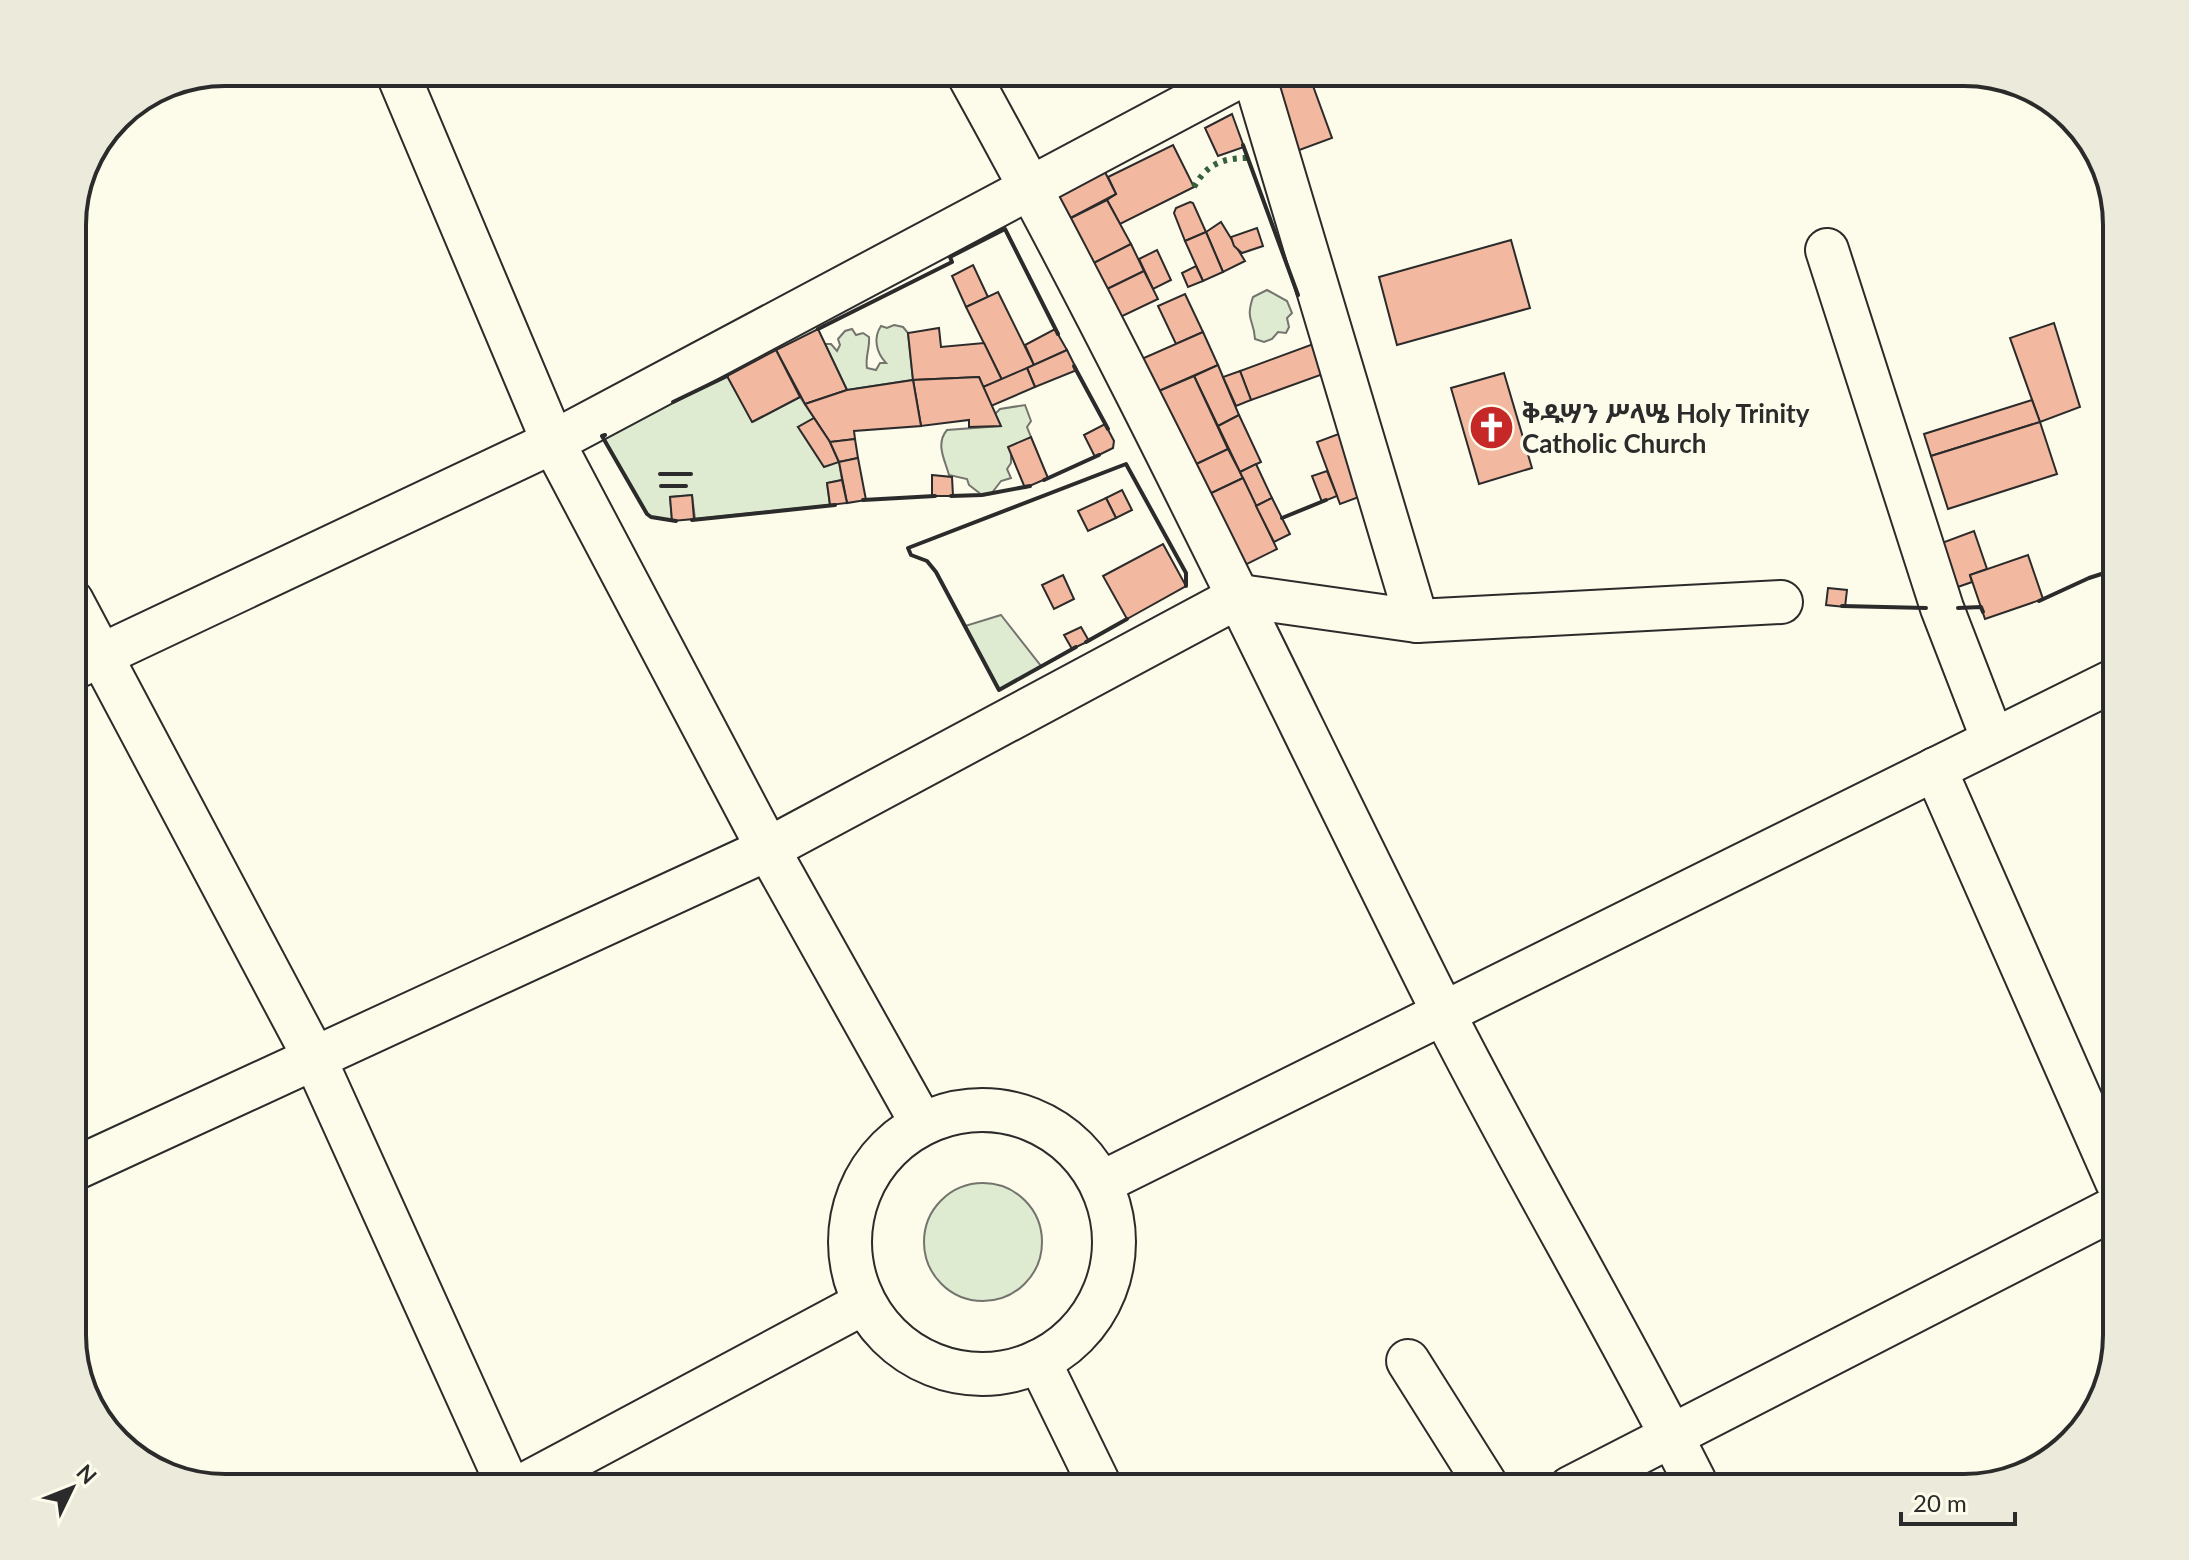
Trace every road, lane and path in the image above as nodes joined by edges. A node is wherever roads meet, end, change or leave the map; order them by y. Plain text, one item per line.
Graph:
1 (403, 86) edge
2 (975, 86) edge
3 (1224, 86) edge
4 (1254, 86) edge
5 (1032, 188) junction
6 (1827, 250) dead end
7 (553, 442) junction
8 (1240, 596) junction
9 (1781, 602) dead end
10 (1417, 621) junction
11 (86, 662) edge
12 (2103, 686) edge
13 (1993, 740) junction
14 (1935, 769) junction
15 (768, 849) junction
16 (1443, 1011) junction
17 (314, 1057) junction
18 (922, 1124) junction
19 (2103, 1150) edge
20 (86, 1163) edge
21 (1101, 1183) junction
22 (2103, 1214) edge
23 (864, 1303) junction
24 (1039, 1361) junction
25 (1408, 1361) dead end
26 (1671, 1435) junction
27 (503, 1474) edge
28 (544, 1474) edge
29 (1094, 1474) edge
30 (1479, 1474) edge
31 (1597, 1474) edge
32 (1691, 1474) edge

1 - 7 street
2 - 5 street
3 - 5 street
4 - 10 street
5 - 7 street
5 - 8 street
6 - 13 street
7 - 11 street
7 - 15 street
8 - 10 street
8 - 15 street
8 - 16 street
9 - 10 street
11 - 17 street
12 - 13 street
13 - 14 street
14 - 16 street
14 - 19 street
15 - 17 street
15 - 18 street
16 - 21 street
16 - 26 street
17 - 20 street
17 - 27 street
18 - 21 street
18 - 23 street
21 - 24 street
22 - 26 street
23 - 24 street
23 - 28 street
24 - 29 street
25 - 30 street
26 - 31 street
26 - 32 street

